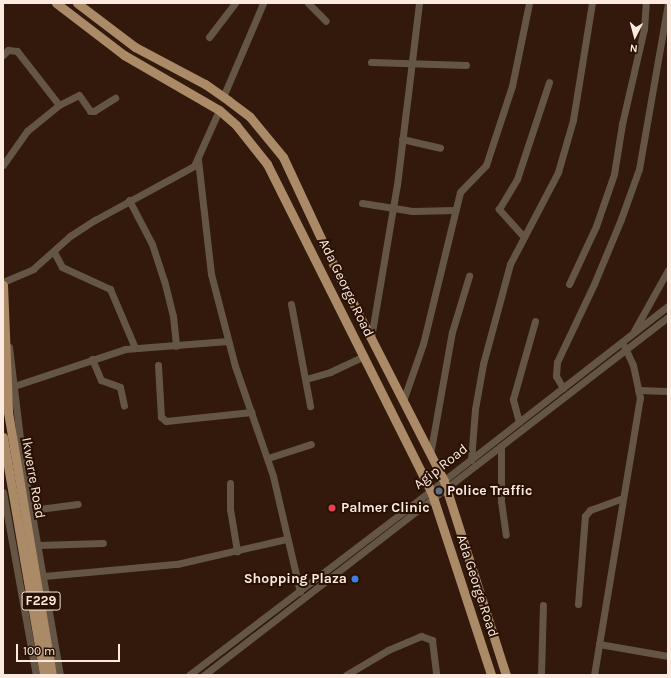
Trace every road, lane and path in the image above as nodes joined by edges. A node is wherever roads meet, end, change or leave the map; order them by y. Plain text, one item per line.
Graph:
1 (56, 3) edge
2 (77, 3) edge
3 (235, 3) edge
4 (308, 3) edge
5 (419, 3) edge
6 (529, 3) edge
7 (592, 3) edge
8 (646, 3) edge
9 (668, 3) edge
10 (260, 4) edge
11 (326, 21) dead end
12 (209, 37) dead end
13 (3, 55) edge
14 (371, 62) dead end
15 (413, 65) junction
16 (466, 65) dead end
17 (549, 82) dead end
18 (223, 97) junction
19 (115, 98) dead end
20 (59, 105) junction
21 (219, 110) junction
22 (402, 139) junction
23 (440, 148) dead end
24 (198, 160) junction
25 (3, 165) edge
26 (128, 200) junction
27 (362, 202) dead end
28 (393, 209) junction
29 (455, 210) junction
30 (524, 237) junction
31 (54, 252) junction
32 (668, 270) edge
33 (469, 276) dead end
34 (3, 283) edge
35 (569, 284) dead end
36 (290, 304) dead end
37 (668, 306) edge
38 (668, 317) edge
39 (4, 321) edge
40 (534, 321) dead end
41 (633, 333) junction
42 (371, 338) junction
43 (228, 341) junction
44 (622, 342) junction
45 (176, 346) junction
46 (135, 348) junction
47 (625, 349) junction
48 (364, 356) junction
49 (92, 359) junction
50 (158, 365) dead end
51 (306, 379) junction
52 (14, 386) junction
53 (563, 388) junction
54 (638, 390) junction
55 (668, 391) edge
56 (403, 400) junction
57 (124, 406) dead end
58 (310, 406) dead end
59 (252, 412) junction
60 (519, 422) junction
61 (3, 437) edge
62 (311, 444) dead end
63 (501, 447) junction
64 (430, 455) junction
65 (268, 458) junction
66 (471, 460) junction
67 (230, 483) dead end
68 (445, 485) junction
69 (3, 492) edge
70 (432, 495) junction
71 (623, 498) junction
72 (78, 504) dead end
73 (31, 510) junction
74 (23, 528) junction
75 (506, 535) dead end
76 (286, 539) junction
77 (103, 543) dead end
78 (38, 545) junction
79 (237, 551) junction
80 (44, 576) junction
81 (300, 592) junction
82 (578, 604) dead end
83 (543, 605) dead end
84 (599, 644) junction
85 (668, 656) edge
86 (35, 671) edge
87 (358, 672) edge
88 (31, 675) edge
89 (44, 675) edge
90 (52, 675) edge
91 (60, 675) edge
92 (189, 675) edge
93 (204, 675) edge
94 (346, 675) edge
95 (436, 675) edge
96 (491, 675) edge
97 (506, 675) edge
98 (540, 675) edge
99 (594, 675) edge

1 - 21 main road, Ada George Road
2 - 18 main road, Ada George Road
3 - 12 street
4 - 11 street
5 - 15 street
6 - 29 street
7 - 30 street
8 - 35 street
9 - 53 street
10 - 18 street
13 - 20 street
14 - 15 street
15 - 16 street
15 - 22 street
17 - 30 street
18 - 42 main road, Ada George Road
19 - 20 street
20 - 25 street
21 - 24 street
21 - 48 main road, Ada George Road
22 - 23 street
22 - 28 street
24 - 26 street
24 - 43 street
26 - 31 street
26 - 45 street
27 - 28 street
28 - 29 street
28 - 42 street
29 - 56 street
30 - 66 street
31 - 34 street
31 - 46 street
32 - 41 street
33 - 64 street
34 - 39 main road, Ikwerre Road / F229
36 - 51 street
37 - 41 street, Agip Road
38 - 47 street, Agip Road
39 - 52 street
39 - 74 main road, Ikwerre Road / F229
40 - 60 street
41 - 44 street, Agip Road
42 - 56 main road, Ada George Road
43 - 45 street
43 - 59 street
44 - 47 street
44 - 53 street, Agip Road
45 - 46 street
46 - 49 street
47 - 54 street
47 - 63 street, Agip Road
48 - 51 street
48 - 70 main road, Ada George Road
49 - 52 street
49 - 57 street
50 - 59 street
51 - 58 street
52 - 73 street
53 - 60 street, Agip Road
54 - 55 street
54 - 71 street
56 - 64 main road, Ada George Road
59 - 65 street
60 - 66 street, Agip Road
61 - 74 main road, Ikwerre Road / F229
62 - 65 street
63 - 68 street, Agip Road
63 - 75 street
64 - 68 main road, Ada George Road
65 - 76 street
66 - 68 street, Agip Road
67 - 79 street
68 - 70 street, Agip Road
68 - 97 main road, Ada George Road
69 - 86 street
70 - 81 street, Agip Road
70 - 93 street, Agip Road
70 - 96 main road, Ada George Road
71 - 82 street
71 - 84 street
72 - 73 street
73 - 78 street
74 - 89 main road, Ikwerre Road / F229
74 - 90 main road, Ikwerre Road / F229
76 - 79 street
76 - 81 street
77 - 78 street
78 - 80 street
79 - 80 street
80 - 91 street
81 - 92 street, Agip Road
83 - 98 street
84 - 85 street
84 - 99 street
86 - 88 street
87 - 94 street
87 - 95 street

